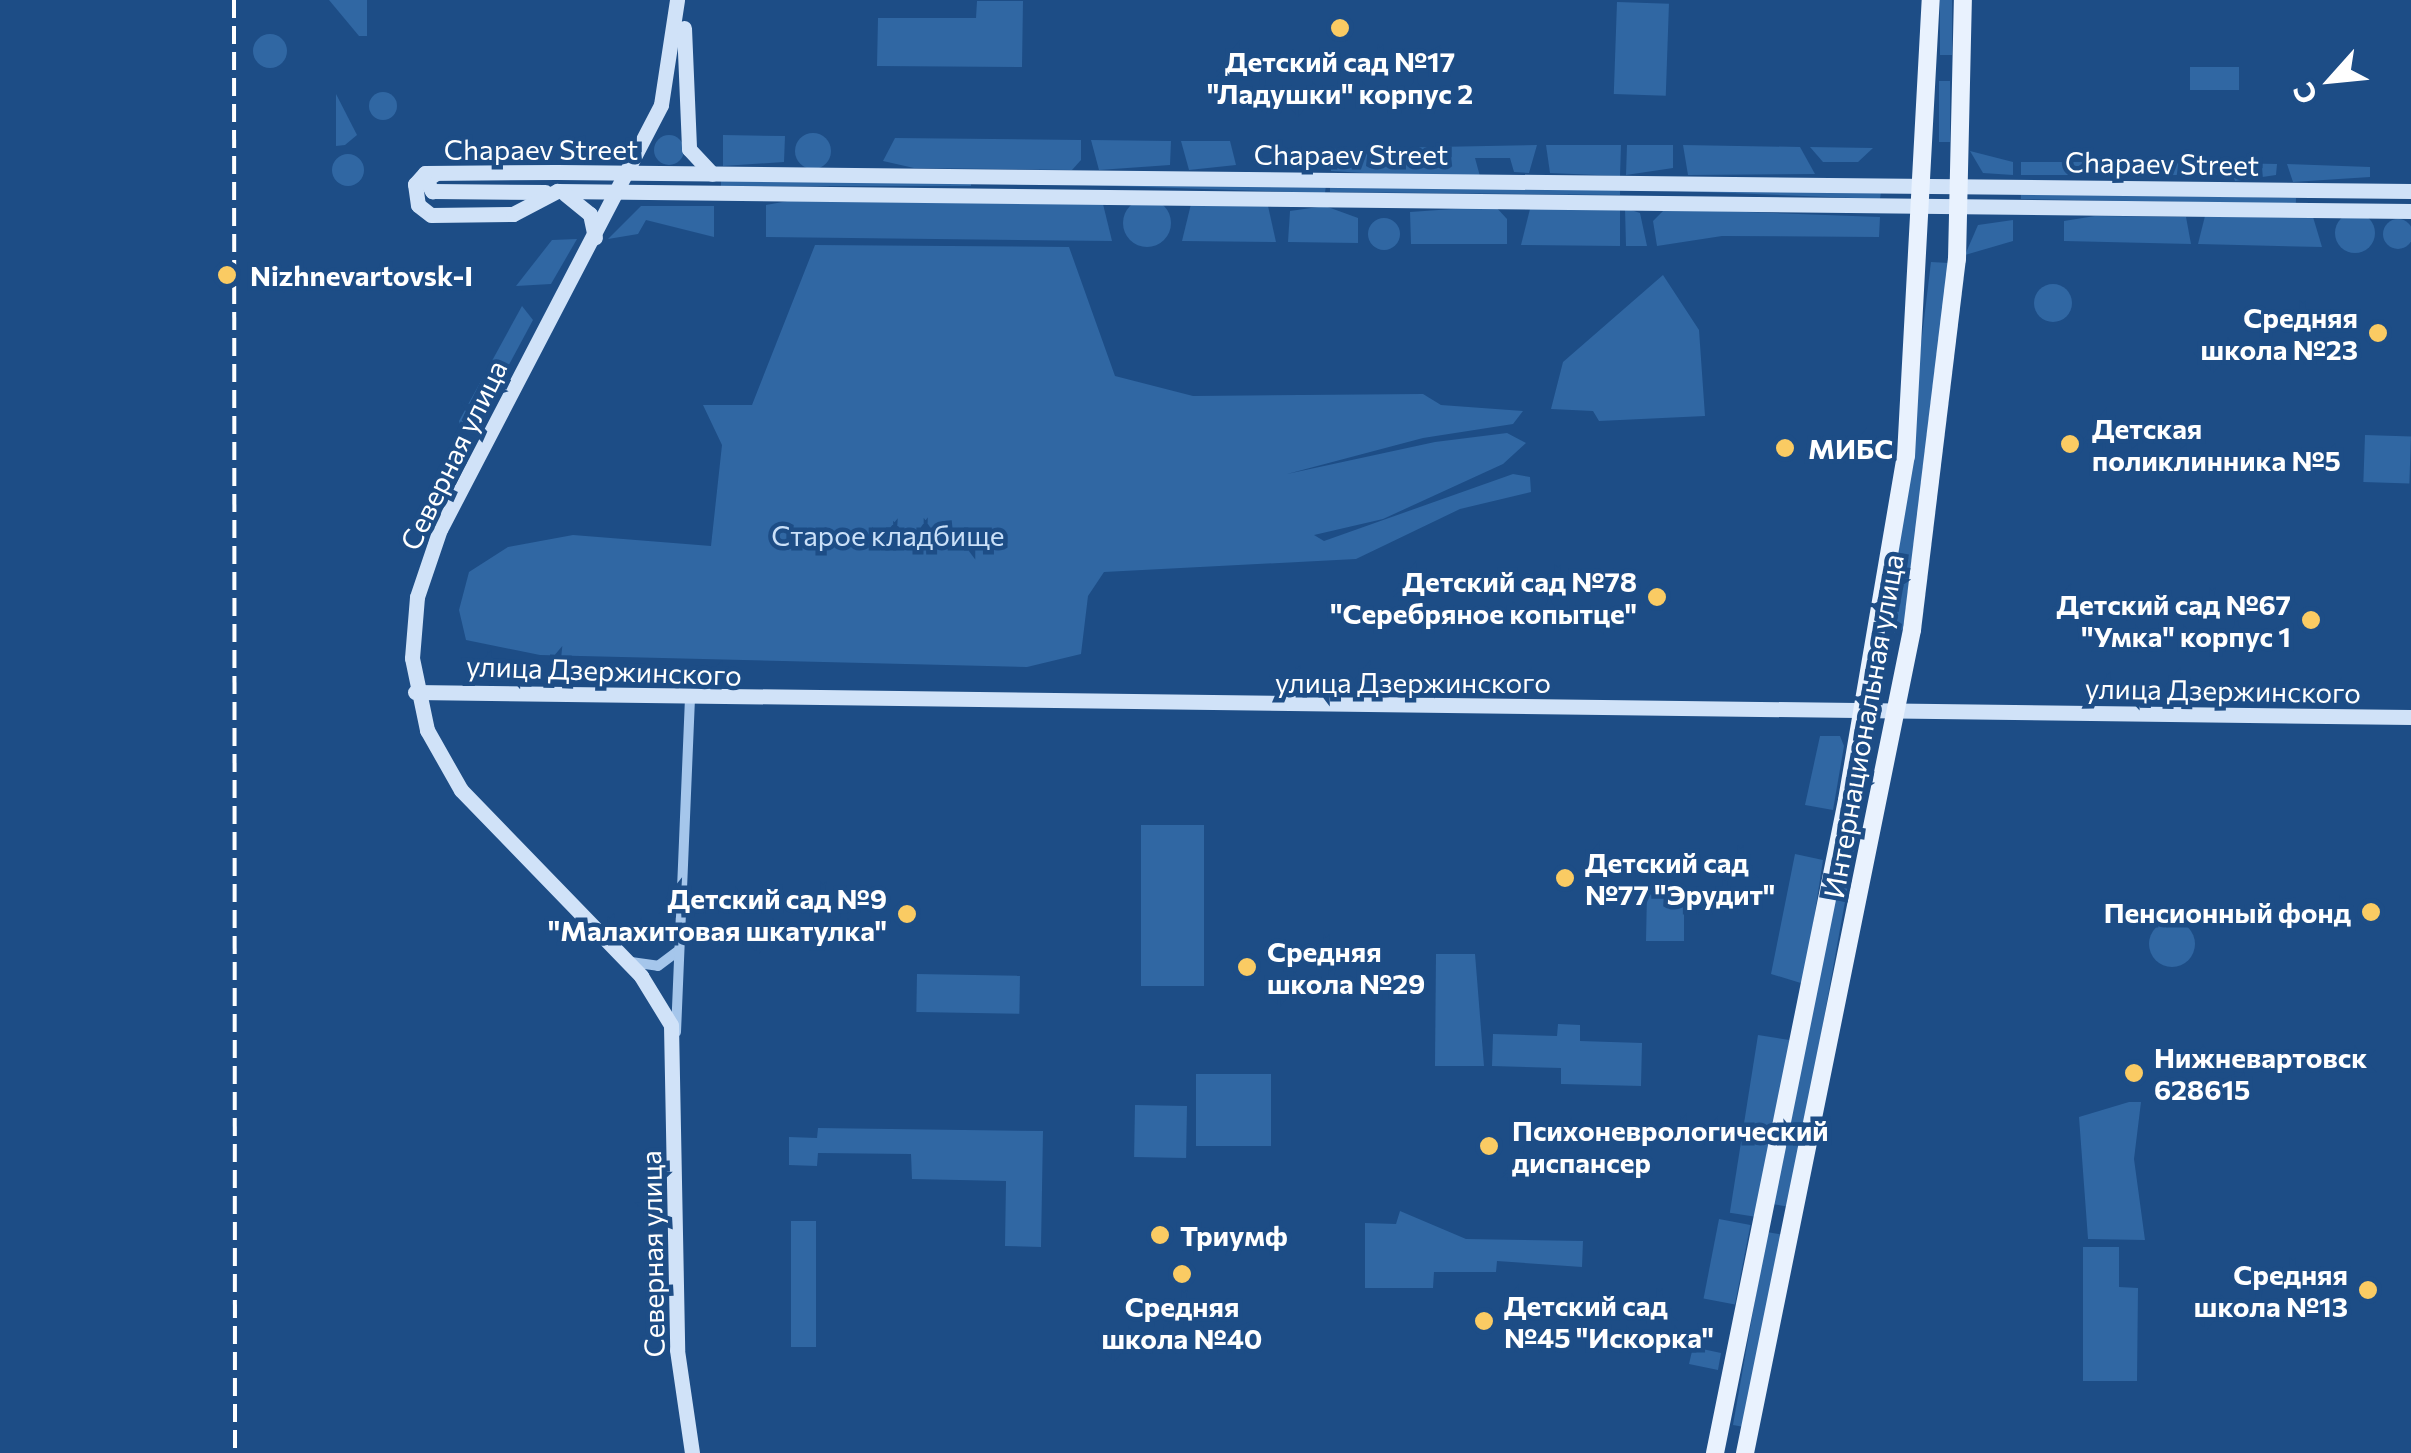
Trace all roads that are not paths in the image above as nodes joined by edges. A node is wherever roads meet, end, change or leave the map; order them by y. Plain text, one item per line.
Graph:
1 (680, 0) edge
2 (1931, 0) edge
3 (1962, 0) edge
4 (1930, 69) junction
5 (1962, 70) junction
6 (436, 173) junction
7 (628, 173) junction
8 (712, 174) junction
9 (982, 176) junction
10 (1926, 184) junction
11 (1959, 184) junction
12 (2307, 190) junction
13 (553, 191) junction
14 (2411, 191) edge
15 (618, 192) junction
16 (982, 195) junction
17 (1925, 206) junction
18 (1958, 207) junction
19 (2306, 209) junction
20 (2411, 211) edge
21 (595, 237) junction
22 (1880, 624) junction
23 (1912, 630) junction
24 (415, 692) junction
25 (690, 698) junction
26 (1864, 710) junction
27 (1899, 710) junction
28 (2411, 717) edge
29 (1847, 800) junction
30 (1880, 807) junction
31 (680, 947) junction
32 (626, 960) junction
33 (676, 1052) junction
34 (692, 1453) edge
35 (1715, 1453) edge
36 (1745, 1453) edge

1 - 7 main road, Северная улица
1 - 8 main road
2 - 4 main road, Интернациональная улица
3 - 5 main road, Интернациональная улица
4 - 5 main road
4 - 10 main road, Интернациональная улица
5 - 11 main road, Интернациональная улица
6 - 7 main road, Chapaev Street
6 - 13 main road, Chapaev Street
6 - 13 main road, Chapaev Street
7 - 8 main road, Chapaev Street
7 - 15 main road, Северная улица
8 - 9 main road, Chapaev Street
9 - 10 main road, Chapaev Street
9 - 16 main road
10 - 11 main road, Chapaev Street
10 - 17 main road, Интернациональная улица
11 - 12 main road, Chapaev Street
11 - 18 main road, Интернациональная улица
12 - 14 main road, Chapaev Street
12 - 19 main road
13 - 15 main road, Chapaev Street
13 - 21 main road
15 - 16 main road, Chapaev Street
15 - 21 main road, Северная улица
16 - 17 main road, Chapaev Street
17 - 18 main road, Chapaev Street
17 - 22 main road, Интернациональная улица
18 - 19 main road, Chapaev Street
18 - 23 main road, Интернациональная улица
19 - 20 main road, Chapaev Street
21 - 24 main road, Северная улица
22 - 23 main road
22 - 26 main road, Интернациональная улица
23 - 27 main road, Интернациональная улица
24 - 25 main road, улица Дзержинского
24 - 32 main road, Северная улица
25 - 26 main road, улица Дзержинского
25 - 31 street, Северная улица
26 - 27 main road, улица Дзержинского
26 - 29 main road, Интернациональная улица
27 - 28 main road, улица Дзержинского
27 - 30 main road, Интернациональная улица
29 - 30 main road
29 - 35 main road, Интернациональная улица
30 - 36 main road, Интернациональная улица
31 - 32 street
31 - 33 street, Северная улица
32 - 33 main road, Северная улица
33 - 34 main road, Северная улица

